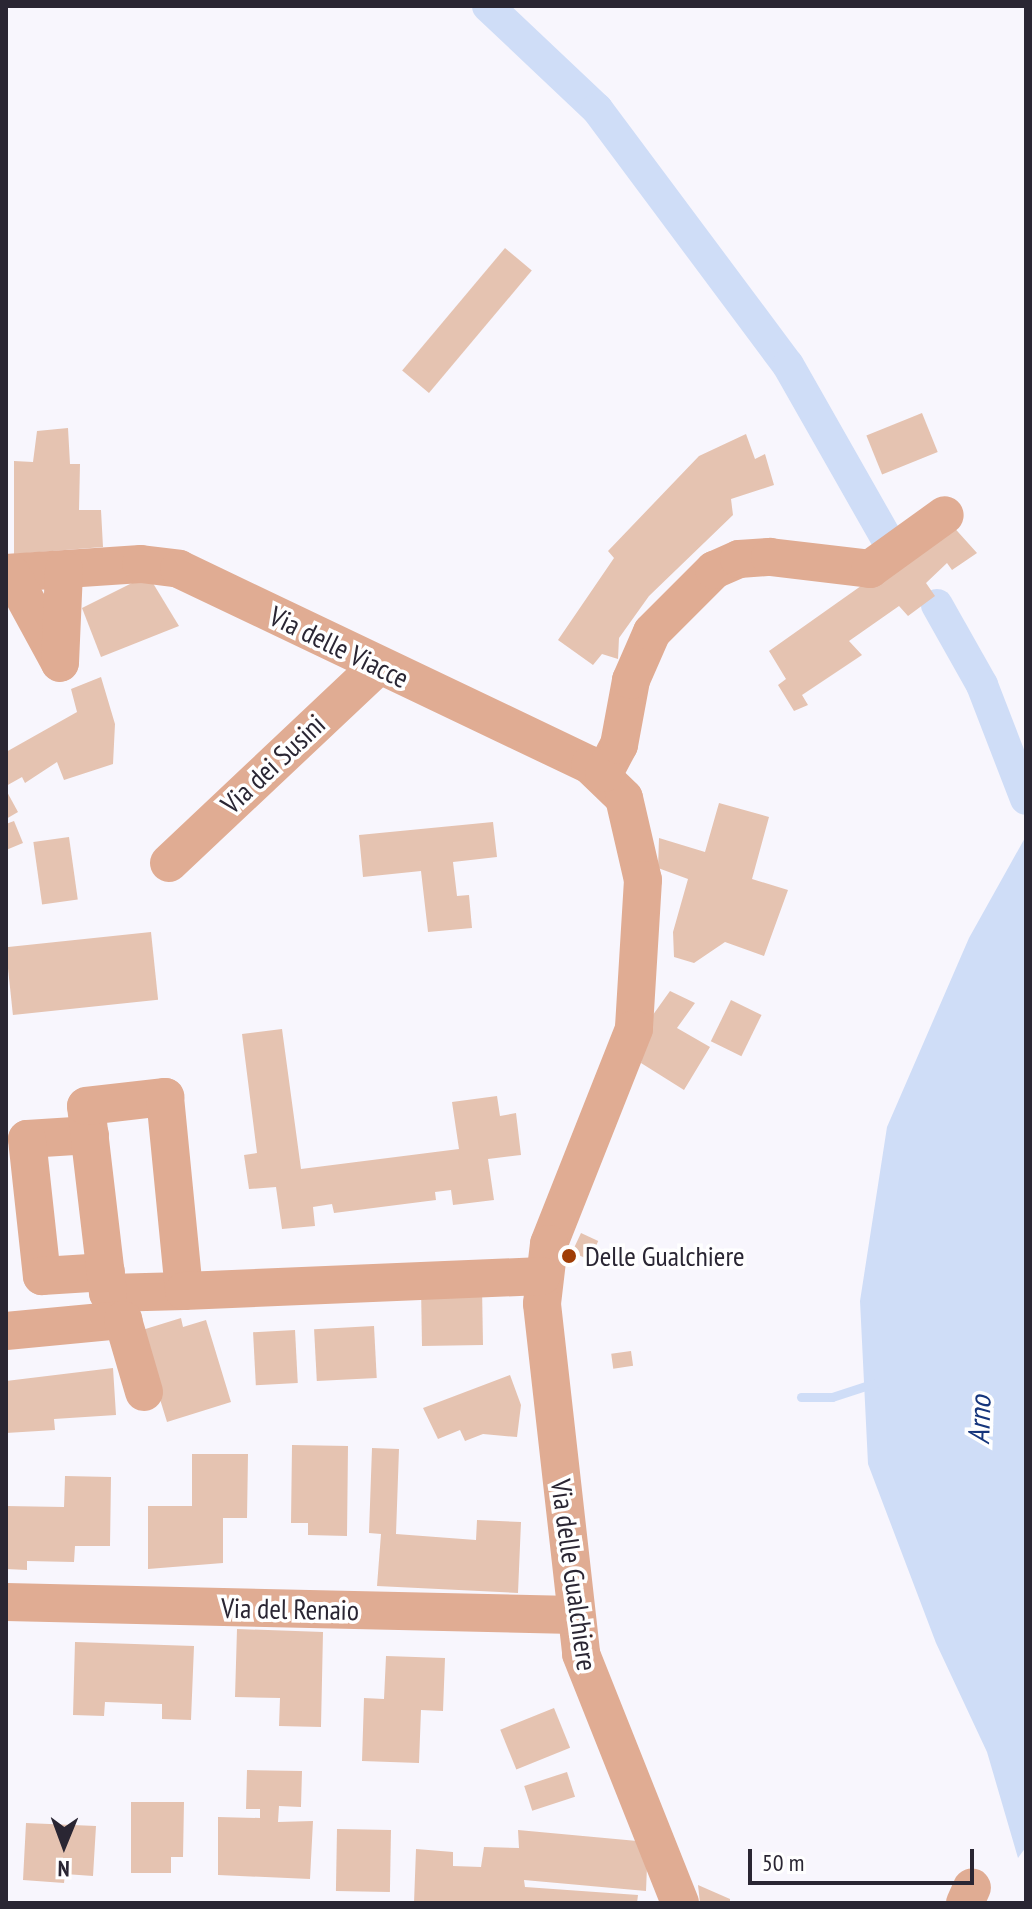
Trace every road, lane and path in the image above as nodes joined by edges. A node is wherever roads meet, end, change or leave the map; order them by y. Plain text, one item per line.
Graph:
1 (945, 515) dead end
2 (64, 570) junction
3 (8, 573) edge
4 (378, 666) junction
5 (604, 773) junction
6 (169, 863) dead end
7 (90, 1135) junction
8 (106, 1272) junction
9 (542, 1276) junction
10 (184, 1291) junction
11 (6, 1331) edge
12 (144, 1392) dead end
13 (6, 1602) edge
14 (574, 1615) junction
15 (680, 1903) edge

1 - 5 street
2 - 3 street, Via delle Viacce
2 - 3 street, Via delle Viacce
2 - 4 street, Via delle Viacce
4 - 5 street, Via delle Viacce
4 - 6 street, Via dei Susini
5 - 9 street, Via delle Gualchiere
7 - 8 street
7 - 8 street
7 - 10 street
8 - 10 street
9 - 10 street
9 - 14 street, Via delle Gualchiere
11 - 12 street
13 - 14 street, Via del Renaio
14 - 15 street, Via delle Gualchiere

